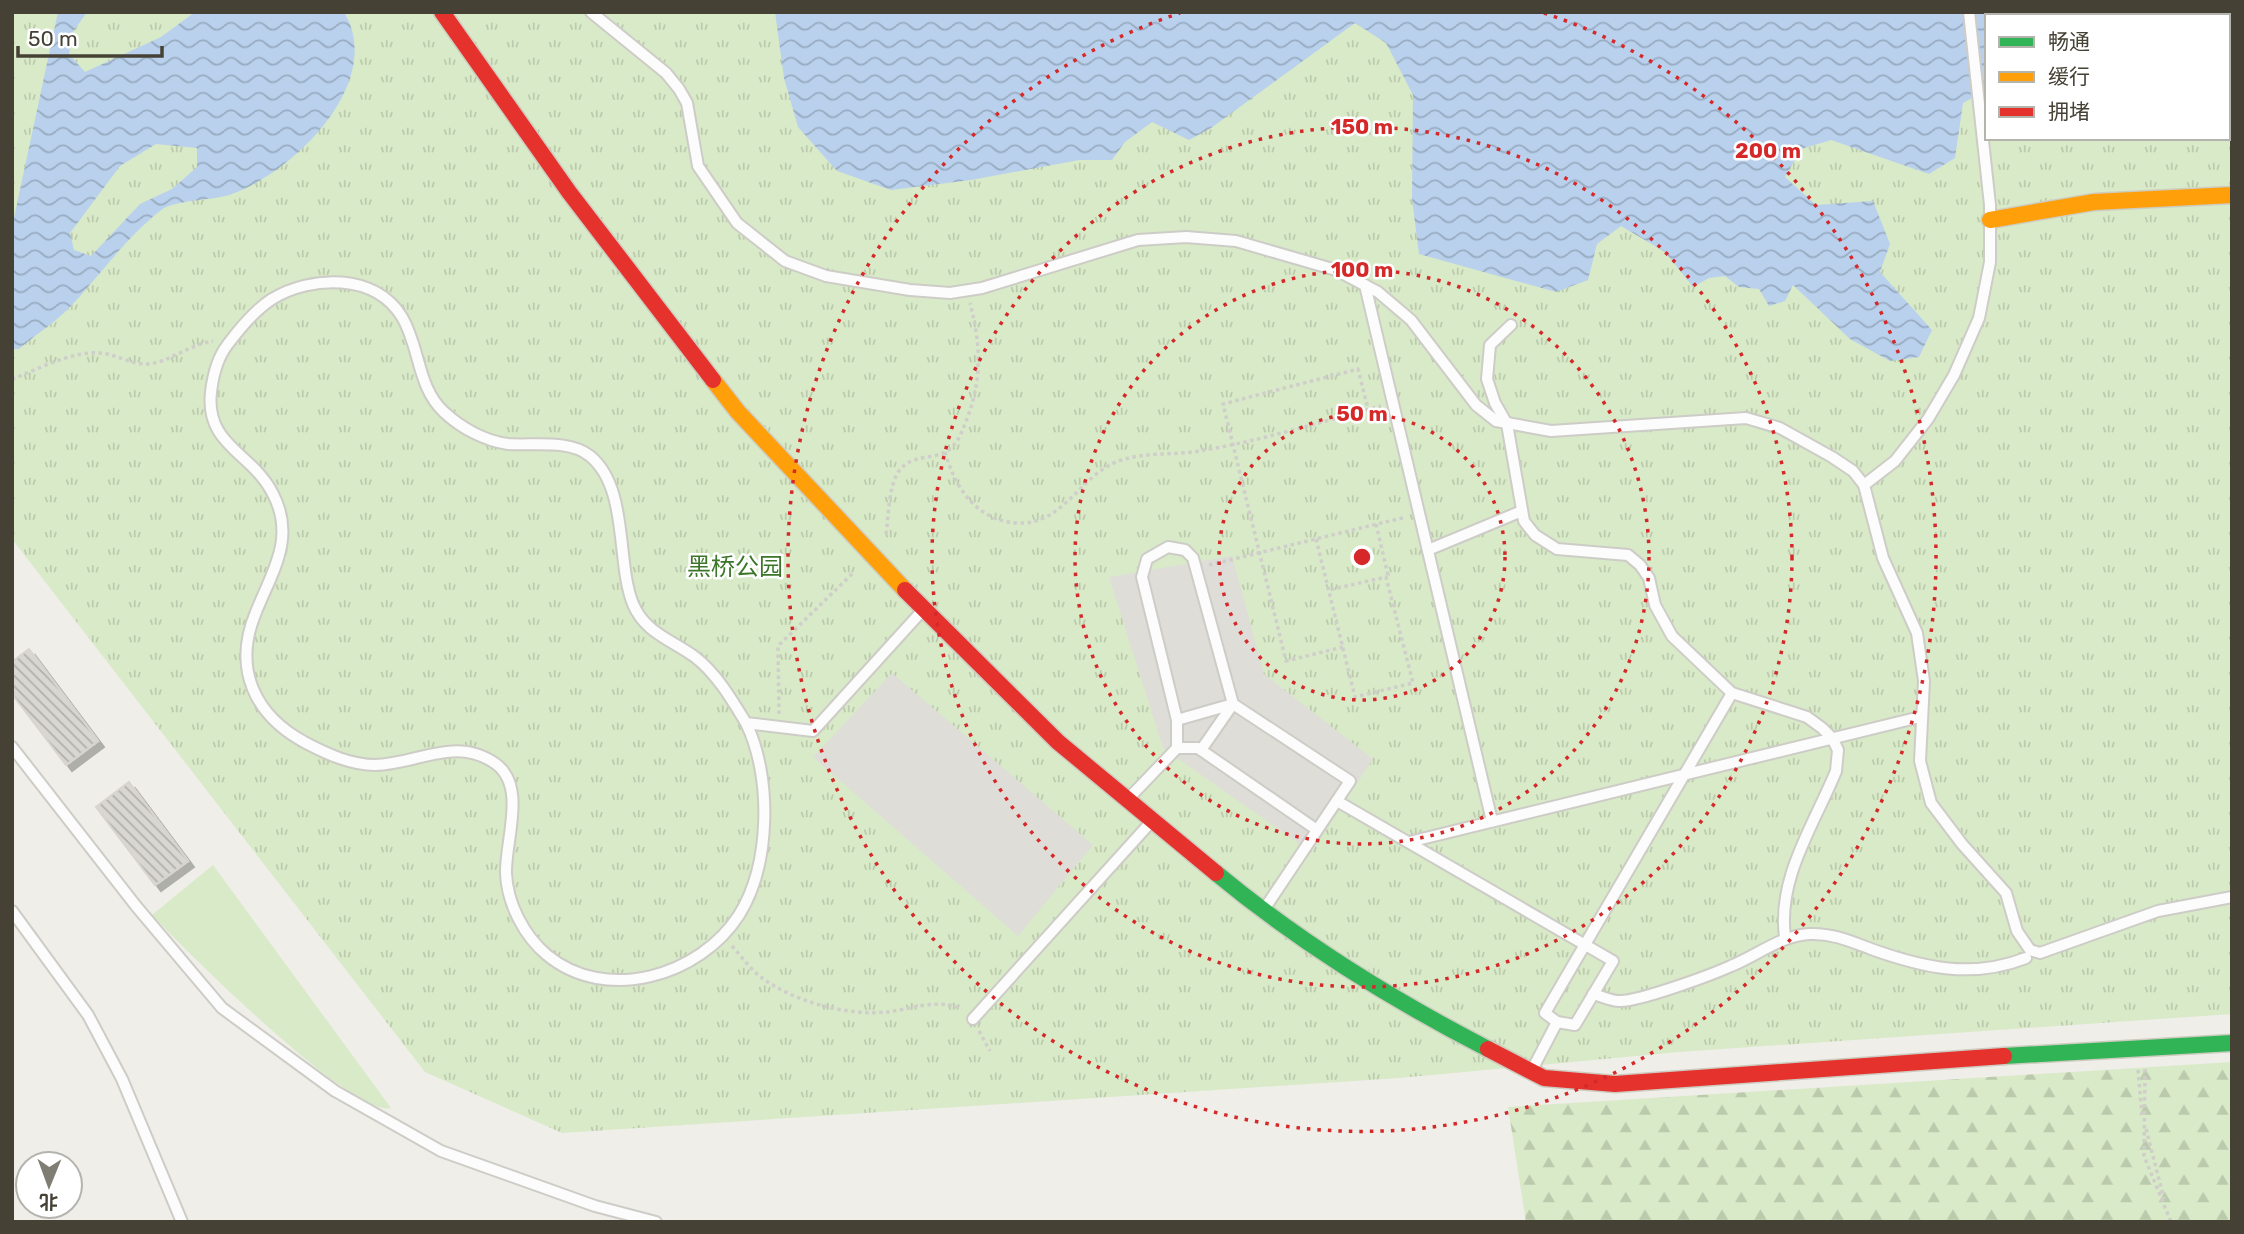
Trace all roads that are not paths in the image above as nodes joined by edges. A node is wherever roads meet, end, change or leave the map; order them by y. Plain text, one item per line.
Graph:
1 (442, 12) edge
2 (591, 12) edge
3 (1969, 12) edge
4 (2232, 195) edge
5 (1990, 220) junction
6 (1365, 285) junction
7 (1511, 325) dead end
8 (1507, 424) junction
9 (1864, 485) junction
10 (1522, 511) junction
11 (1428, 550) junction
12 (924, 609) junction
13 (1732, 693) junction
14 (1233, 704) junction
15 (1920, 717) junction
16 (1177, 720) junction
17 (746, 723) junction
18 (1832, 738) junction
19 (12, 747) edge
20 (1177, 748) junction
21 (1201, 750) junction
22 (1685, 774) junction
23 (1127, 800) junction
24 (1337, 801) junction
25 (1153, 820) junction
26 (1493, 821) junction
27 (1317, 830) junction
28 (1409, 842) junction
29 (2232, 897) edge
30 (12, 911) edge
31 (1264, 911) junction
32 (1785, 937) junction
33 (1585, 944) junction
34 (2026, 958) dead end
35 (1593, 994) junction
36 (973, 1019) road end
37 (1557, 1022) junction
38 (2232, 1043) edge
39 (1531, 1071) junction
40 (181, 1222) edge
41 (656, 1222) edge

1 - 12 street
2 - 6 lane
3 - 5 lane
4 - 5 street
5 - 9 lane
6 - 8 lane
6 - 11 lane
7 - 8 lane
8 - 9 lane
8 - 10 lane
9 - 15 lane
10 - 11 lane
10 - 13 lane
11 - 26 lane
12 - 17 lane
12 - 23 street
13 - 18 lane
13 - 22 lane
14 - 16 lane
14 - 16 lane
14 - 21 lane
14 - 24 lane
15 - 18 lane
15 - 29 lane
16 - 20 lane
17 - 17 lane
18 - 22 lane
18 - 32 lane
19 - 41 lane
20 - 21 lane
20 - 23 lane
21 - 27 lane
22 - 26 lane
22 - 33 lane
23 - 25 street
24 - 27 lane
24 - 28 lane
25 - 31 street
25 - 36 lane
26 - 28 lane
27 - 31 lane
28 - 33 lane
30 - 40 lane
31 - 39 street
32 - 34 lane
32 - 35 lane
33 - 35 lane
33 - 37 lane
35 - 37 lane
37 - 39 lane
38 - 39 street

